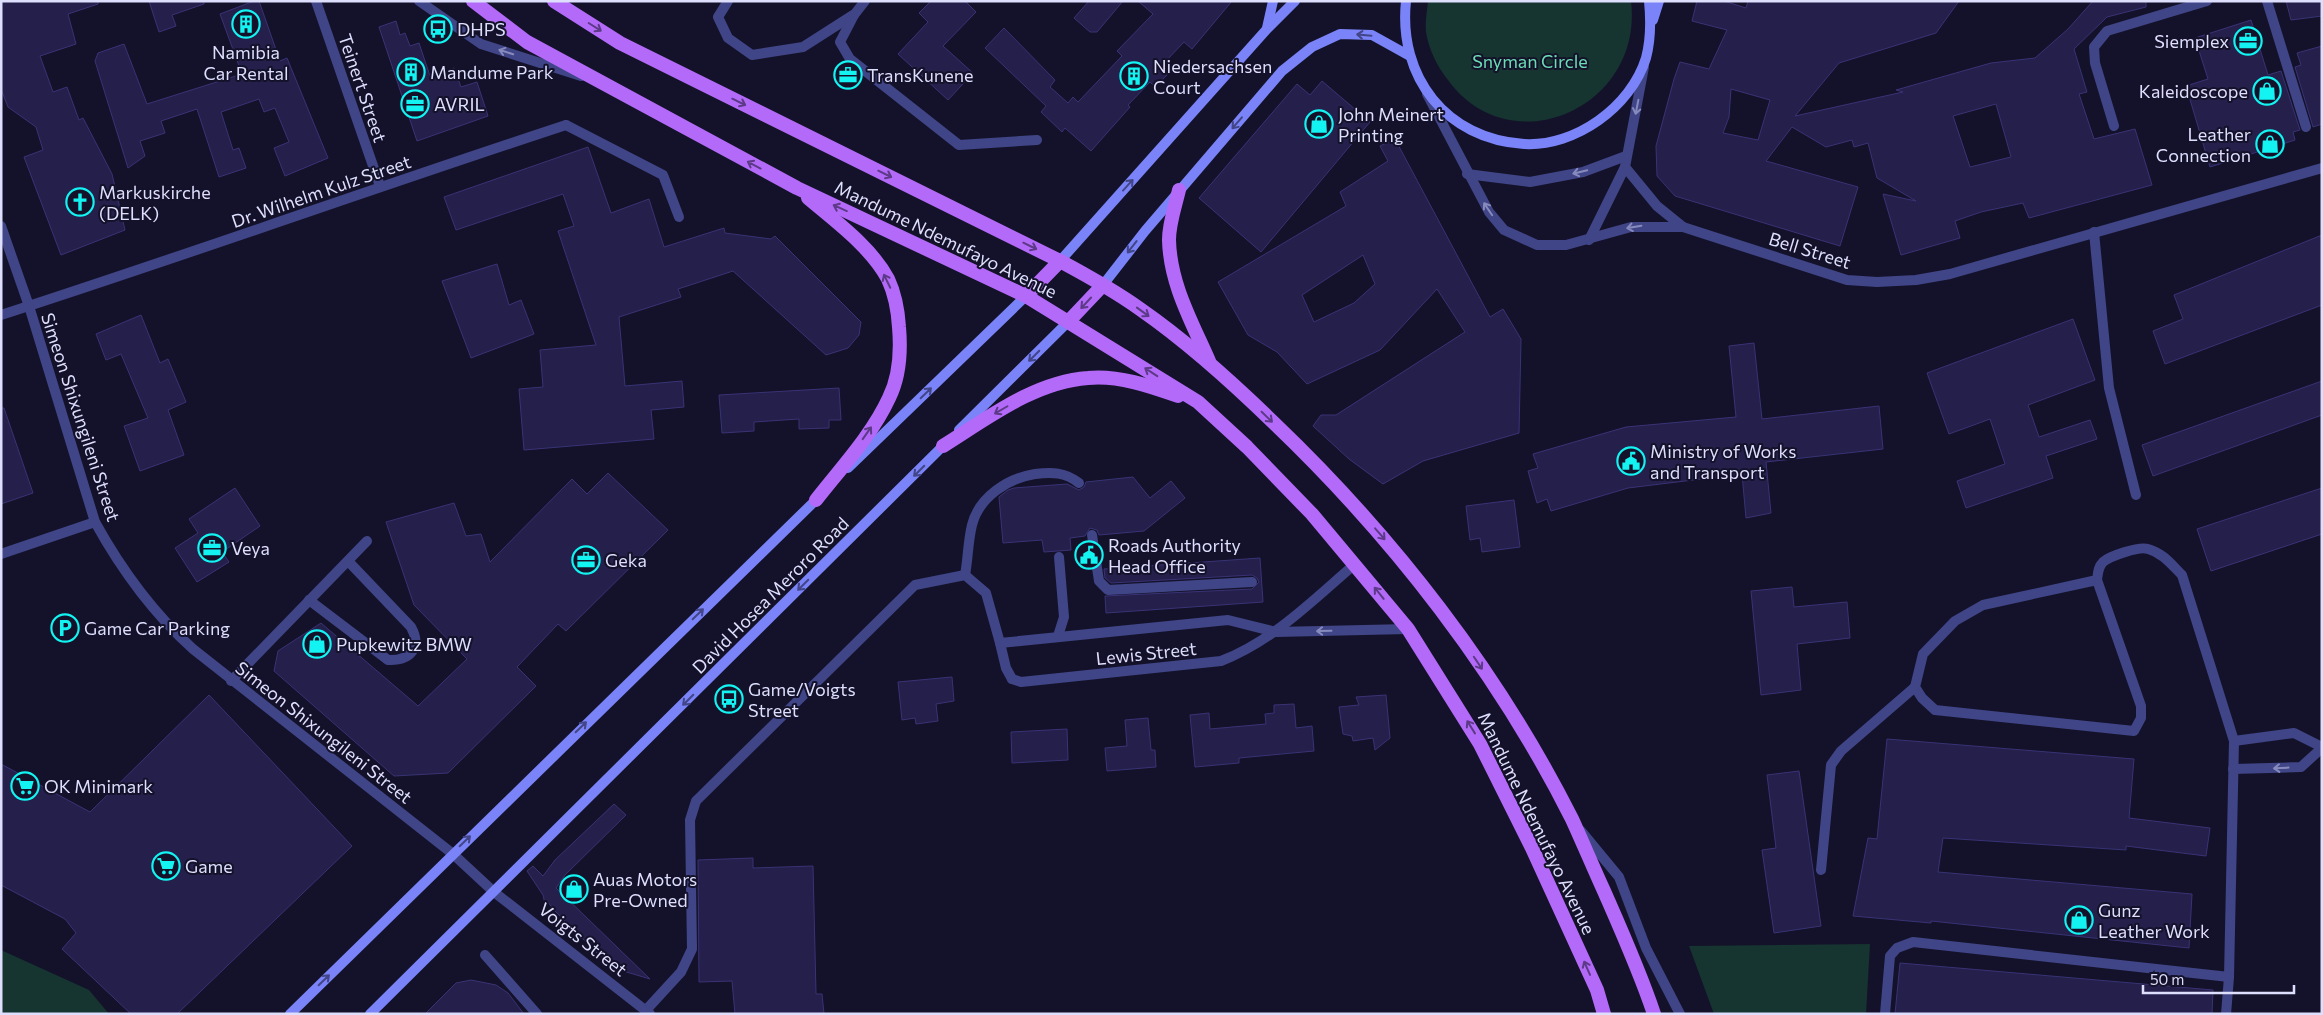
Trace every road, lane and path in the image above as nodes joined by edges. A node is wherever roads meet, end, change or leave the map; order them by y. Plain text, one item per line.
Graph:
1 (316, 1) edge
2 (420, 1) edge
3 (473, 1) edge
4 (554, 1) edge
5 (728, 1) edge
6 (865, 1) edge
7 (1273, 1) edge
8 (1295, 1) edge
9 (1406, 1) edge
10 (1649, 1) edge
11 (1659, 1) edge
12 (2207, 1) edge
13 (2267, 1) edge
14 (854, 14) junction
15 (1652, 26) junction
16 (1267, 29) junction
17 (1408, 55) junction
18 (1645, 59) junction
19 (603, 83) junction
20 (1425, 90) junction
21 (2114, 126) dead end
22 (2306, 127) dead end
23 (1037, 140) dead end
24 (1626, 156) junction
25 (1624, 168) junction
26 (2322, 168) edge
27 (1467, 174) junction
28 (380, 186) junction
29 (797, 188) junction
30 (1179, 190) junction
31 (678, 217) dead end
32 (1, 226) edge
33 (1683, 227) junction
34 (2094, 232) junction
35 (1589, 240) junction
36 (1060, 261) junction
37 (1103, 285) junction
38 (1026, 296) junction
39 (29, 306) junction
40 (1, 315) edge
41 (1068, 322) junction
42 (1210, 364) junction
43 (1198, 402) junction
44 (943, 446) junction
45 (1078, 483) dead end
46 (2136, 495) dead end
47 (816, 500) junction
48 (95, 522) junction
49 (1092, 536) dead end
50 (367, 540) dead end
51 (1, 554) edge
52 (1059, 557) dead end
53 (348, 560) junction
54 (1355, 564) junction
55 (966, 575) junction
56 (2097, 580) junction
57 (1252, 582) dead end
58 (309, 600) junction
59 (1408, 629) junction
60 (1276, 632) junction
61 (1058, 636) junction
62 (1000, 643) junction
63 (231, 681) junction
64 (1915, 687) junction
65 (2234, 741) junction
66 (2322, 748) edge
67 (2233, 769) junction
68 (1571, 819) junction
69 (453, 854) junction
70 (1822, 870) dead end
71 (494, 892) junction
72 (485, 955) dead end
73 (2229, 977) junction
74 (648, 1012) edge
75 (290, 1014) edge
76 (370, 1014) edge
77 (537, 1014) edge
78 (1604, 1014) edge
79 (1654, 1014) edge
80 (1680, 1014) edge
81 (1885, 1014) edge
82 (2226, 1014) edge

1 - 28 street, Teinert Street
19 -> 2 street
3 - 19 main road, Mandume Ndemufayo Avenue
4 -> 36 main road, Mandume Ndemufayo Avenue
5 - 14 street
6 - 14 street
7 - 16 main road
8 - 16 main road
9 - 17 main road
10 - 15 main road
11 - 15 main road
12 - 21 street
13 - 22 street
14 - 23 street
15 - 18 main road
36 -> 16 main road
17 - 20 main road
17 -> 30 main road
18 - 20 main road
18 -> 24 street
29 -> 19 main road, Mandume Ndemufayo Avenue
20 - 27 street, Bell Street
24 - 25 street
24 -> 27 street
25 - 33 street
25 - 35 street
26 - 34 street, Bell Street
35 -> 27 street, Bell Street
28 - 31 street, Dr. Wilhelm Kulz Street
28 - 39 street, Dr. Wilhelm Kulz Street
38 -> 29 main road, Mandume Ndemufayo Avenue
47 -> 29 main road
30 -> 37 main road
30 - 42 main road
32 - 39 street, Simeon Shixungileni Street
33 - 34 street, Bell Street
33 -> 35 street, Bell Street
34 - 46 street
36 - 37 main road, Mandume Ndemufayo Avenue
36 - 38 main road
37 -> 41 main road
37 -> 42 main road, Mandume Ndemufayo Avenue
38 - 41 main road, Mandume Ndemufayo Avenue
47 -> 38 main road, David Hosea Meroro Road
39 - 40 street, Dr. Wilhelm Kulz Street
39 - 48 street, Simeon Shixungileni Street
43 -> 41 main road, Mandume Ndemufayo Avenue
41 -> 44 main road, David Hosea Meroro Road
42 -> 68 main road, Mandume Ndemufayo Avenue
43 -> 44 main road
43 - 54 main road, Mandume Ndemufayo Avenue
44 -> 71 main road, David Hosea Meroro Road
45 - 55 street
69 -> 47 main road, David Hosea Meroro Road
48 - 51 street
48 - 63 street, Simeon Shixungileni Street
49 - 57 street
50 - 53 street
52 - 61 street
53 - 58 street
53 - 58 street
59 -> 54 main road, Mandume Ndemufayo Avenue
54 - 60 street, Lewis Street
55 - 62 street
55 - 74 street
56 - 64 street
56 - 64 street
56 - 65 street
58 - 63 street
59 -> 60 street
78 -> 59 main road, Mandume Ndemufayo Avenue
60 - 61 street
60 - 62 street, Lewis Street
61 - 62 street
63 - 69 street, Simeon Shixungileni Street
64 - 70 street
65 - 66 street
65 - 67 street
66 -> 67 street
67 - 73 street
68 - 79 main road, Mandume Ndemufayo Avenue
68 - 80 street
69 - 71 street
75 -> 69 main road, David Hosea Meroro Road
71 - 74 street, Voigts Street
71 - 76 main road, David Hosea Meroro Road
72 - 77 street
73 - 81 street
73 - 82 street

